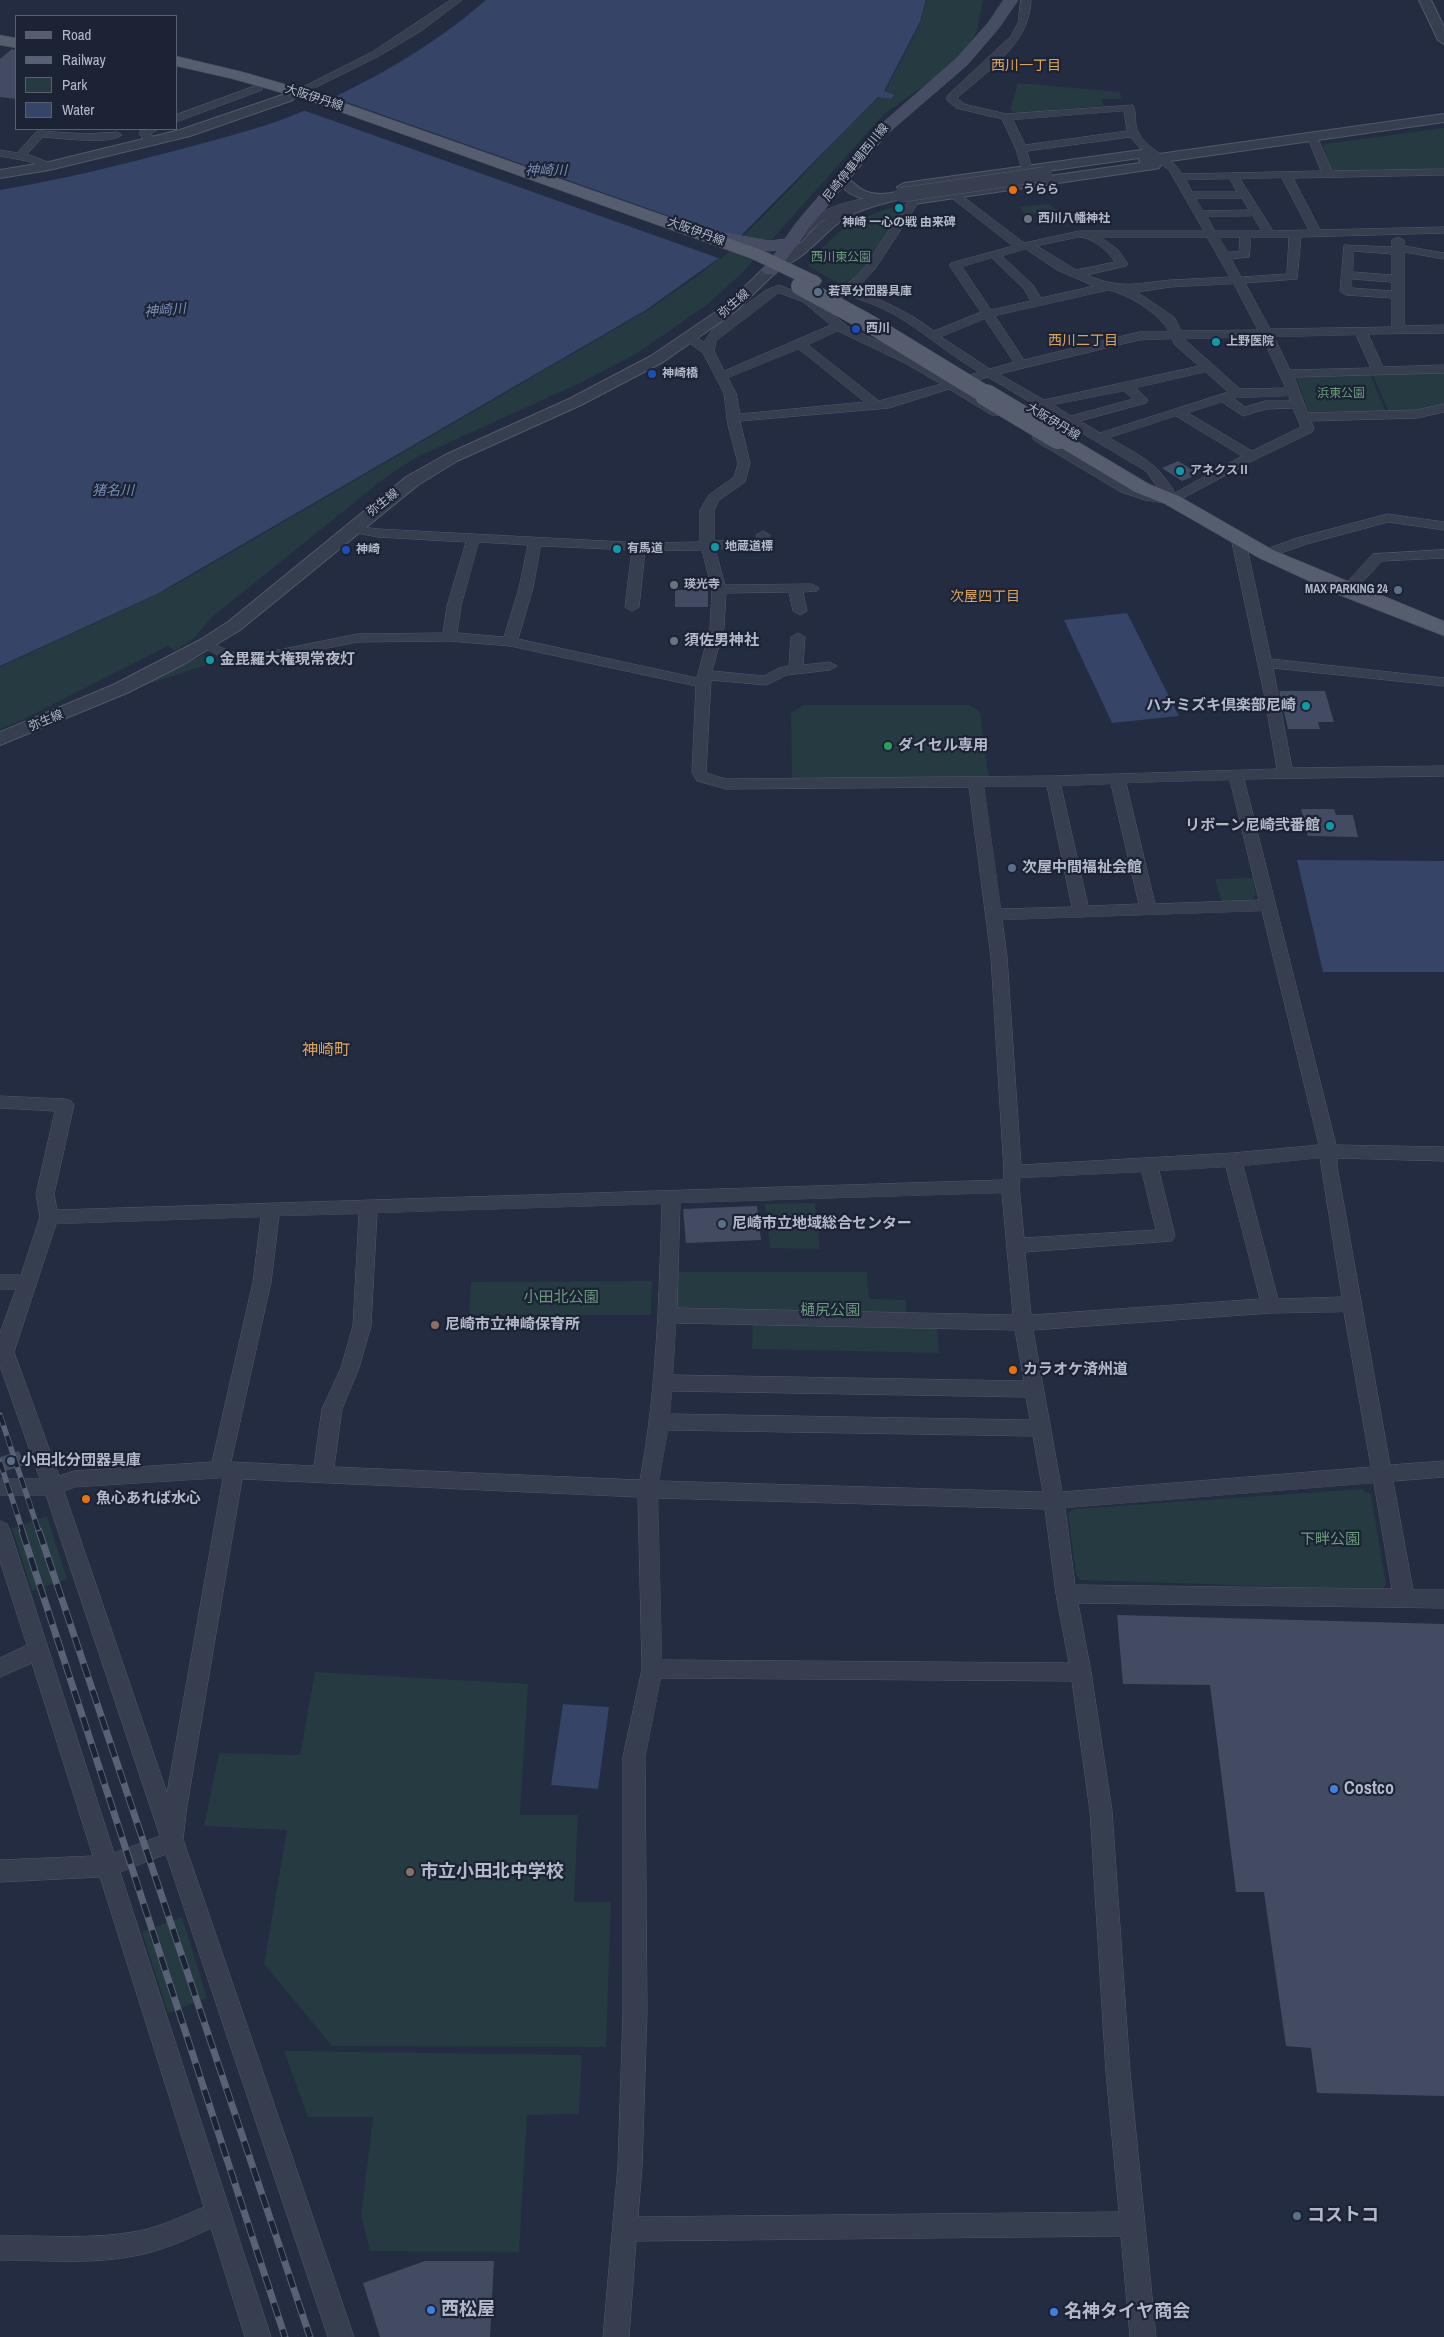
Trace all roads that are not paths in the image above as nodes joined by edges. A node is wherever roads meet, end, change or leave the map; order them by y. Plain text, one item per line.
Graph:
1 (457, 0) edge
2 (1011, 0) edge
3 (1026, 0) edge
4 (1426, 0) edge
5 (0, 36) edge
6 (15, 38) edge
7 (0, 40) edge
8 (1444, 40) edge
9 (15, 43) edge
10 (178, 61) edge
11 (178, 68) edge
12 (258, 88) junction
13 (295, 95) junction
14 (1006, 116) junction
15 (178, 118) edge
16 (1444, 118) edge
17 (104, 132) edge
18 (1133, 133) junction
19 (117, 135) dead end
20 (152, 135) edge
21 (86, 137) junction
22 (1319, 138) junction
23 (1021, 148) junction
24 (0, 154) edge
25 (20, 156) junction
26 (83, 158) junction
27 (1160, 162) junction
28 (50, 166) junction
29 (1027, 170) junction
30 (1444, 172) edge
31 (1327, 173) junction
32 (0, 174) edge
33 (1286, 175) junction
34 (1233, 176) junction
35 (1178, 177) junction
36 (843, 181) junction
37 (906, 194) junction
38 (953, 194) junction
39 (1245, 194) junction
40 (1189, 196) junction
41 (884, 198) junction
42 (1256, 213) junction
43 (1200, 214) junction
44 (1444, 230) edge
45 (1399, 232) junction
46 (1211, 233) junction
47 (1246, 233) junction
48 (1269, 233) junction
49 (1316, 233) junction
50 (1089, 234) junction
51 (1295, 234) junction
52 (1025, 246) junction
53 (1398, 249) junction
54 (775, 255) junction
55 (995, 255) junction
56 (1224, 256) junction
57 (1444, 256) edge
58 (1076, 274) junction
59 (1347, 275) junction
60 (1398, 279) junction
61 (1238, 280) junction
62 (1108, 286) junction
63 (1126, 290) junction
64 (848, 291) junction
65 (1398, 295) junction
66 (1039, 304) junction
67 (816, 306) junction
68 (988, 313) junction
69 (839, 326) junction
70 (1444, 328) edge
71 (1398, 330) junction
72 (1360, 331) junction
73 (1266, 334) junction
74 (1177, 335) junction
75 (933, 336) junction
76 (689, 338) junction
77 (800, 344) junction
78 (708, 351) junction
79 (1020, 364) junction
80 (1206, 368) junction
81 (1444, 369) edge
82 (1380, 371) junction
83 (989, 373) junction
84 (1286, 374) junction
85 (722, 376) junction
86 (950, 385) junction
87 (1127, 387) junction
88 (1294, 392) junction
89 (1238, 393) junction
90 (1224, 398) junction
91 (875, 404) junction
92 (1042, 404) junction
93 (1299, 404) junction
94 (1444, 408) edge
95 (1178, 412) junction
96 (1304, 417) junction
97 (734, 418) junction
98 (1066, 430) junction
99 (1099, 437) junction
100 (1250, 456) junction
101 (1172, 500) junction
102 (1444, 526) edge
103 (351, 528) junction
104 (1238, 538) junction
105 (472, 539) junction
106 (535, 542) junction
107 (764, 542) dead end
108 (707, 545) junction
109 (639, 547) junction
110 (1266, 554) junction
111 (1444, 554) edge
112 (812, 588) dead end
113 (719, 589) junction
114 (794, 589) junction
115 (1347, 590) junction
116 (632, 606) dead end
117 (800, 611) dead end
118 (1442, 627) edge
119 (449, 637) junction
120 (798, 637) dead end
121 (510, 642) junction
122 (206, 645) junction
123 (1264, 663) junction
124 (830, 666) dead end
125 (796, 669) junction
126 (704, 679) junction
127 (1444, 682) edge
128 (0, 739) edge
129 (1444, 771) edge
130 (1285, 773) junction
131 (1236, 775) junction
132 (1117, 779) junction
133 (976, 782) junction
134 (1053, 782) junction
135 (1268, 905) junction
136 (1148, 908) junction
137 (1081, 911) junction
138 (993, 915) junction
139 (0, 1102) edge
140 (1329, 1150) junction
141 (1444, 1154) edge
142 (1233, 1160) junction
143 (1148, 1165) junction
144 (1011, 1179) junction
145 (671, 1198) junction
146 (368, 1207) junction
147 (271, 1210) junction
148 (49, 1217) junction
149 (1016, 1246) junction
150 (0, 1282) edge
151 (28, 1282) junction
152 (1353, 1304) junction
153 (1271, 1306) junction
154 (668, 1315) junction
155 (1023, 1323) junction
156 (2, 1346) edge
157 (663, 1383) junction
158 (1035, 1388) junction
159 (660, 1422) junction
160 (1042, 1428) junction
161 (1444, 1469) edge
162 (227, 1470) junction
163 (1381, 1473) junction
164 (323, 1475) junction
165 (0, 1487) edge
166 (53, 1487) junction
167 (648, 1489) junction
168 (1054, 1500) junction
169 (0, 1530) edge
170 (1066, 1594) junction
171 (1404, 1598) junction
172 (1444, 1599) edge
173 (38, 1650) junction
174 (0, 1668) edge
175 (652, 1669) junction
176 (1081, 1672) junction
177 (172, 1842) junction
178 (107, 1866) junction
179 (0, 1871) edge
180 (218, 2213) junction
181 (1132, 2224) junction
182 (625, 2230) junction
183 (0, 2248) edge
184 (258, 2337) edge
185 (341, 2337) edge
186 (616, 2337) edge
187 (1143, 2337) edge

1 - 13 street
2 - 36 main road, 尼崎停車場西川線
3 - 14 street
4 - 8 street
5 - 6 main road
7 - 9 main road
10 - 13 main road, 大阪伊丹線
11 - 12 main road, 大阪伊丹線
12 - 13 main road, 大阪伊丹線
12 - 15 street
13 - 20 street
13 - 54 main road, 大阪伊丹線
13 - 54 main road, 大阪伊丹線
14 - 18 street
14 - 23 street
16 - 22 street
17 - 19 street
17 - 21 street
18 - 23 street
18 - 27 street
20 - 26 street
21 - 25 street
21 - 26 street
22 - 27 street
22 - 31 street
23 - 29 street
24 - 25 street
25 - 28 street
26 - 28 street
27 - 29 street
27 - 35 street
27 - 37 street, bridge
27 - 38 street
28 - 32 street
29 - 37 street
30 - 31 street
31 - 33 street
33 - 34 street
33 - 49 street
34 - 35 street
34 - 39 street
35 - 40 street
36 - 41 street
36 - 54 main road, 尼崎停車場西川線
37 - 38 street
37 - 41 street
37 - 64 street
38 - 52 street
39 - 40 street
39 - 42 street
40 - 43 street
41 - 54 street, 弥生線
41 - 54 street
42 - 43 street
42 - 48 street
43 - 46 street
44 - 45 street
45 - 49 street
45 - 53 street
46 - 47 street
46 - 50 street
46 - 56 street
47 - 48 street
47 - 56 street
48 - 51 street
49 - 51 street
50 - 52 street
50 - 58 street
51 - 61 street
52 - 55 street
52 - 58 street
53 - 57 street
53 - 59 street
53 - 60 street
54 - 76 street, 弥生線
54 - 98 main road, 大阪伊丹線, bridge
55 - 66 street
55 - 68 street
56 - 61 street
58 - 62 street
59 - 60 street
59 - 65 street
60 - 65 street
61 - 63 street
61 - 73 street
62 - 63 street
62 - 66 street
63 - 74 street
64 - 67 street
64 - 75 street
65 - 71 street
66 - 68 street
67 - 69 street
67 - 78 street
68 - 75 street
68 - 79 street
69 - 77 street
69 - 86 street
70 - 71 street
71 - 72 street
72 - 73 street
72 - 82 street
73 - 74 street
73 - 84 street
74 - 79 street
74 - 80 street
75 - 83 street
76 - 78 street
76 - 103 street, 弥生線
77 - 85 street
77 - 91 street
78 - 85 street
79 - 83 street
80 - 87 street
80 - 89 street
81 - 82 street
82 - 84 street
83 - 86 street
83 - 92 street
84 - 88 street
85 - 97 street
86 - 91 street
86 - 101 street
87 - 92 street
87 - 98 street
88 - 89 street
88 - 93 street
89 - 90 street
90 - 93 street
90 - 95 street
91 - 97 street
92 - 98 street
93 - 96 street
94 - 96 street
95 - 99 street
95 - 100 street
96 - 100 street
97 - 108 street
98 - 99 street
98 - 101 main road, 大阪伊丹線
99 - 101 street
100 - 101 street
101 - 104 main road, 大阪伊丹線
102 - 110 street
103 - 105 street
103 - 122 street, 弥生線
104 - 110 main road, 大阪伊丹線
104 - 123 street
105 - 106 street
105 - 119 street
106 - 109 street
106 - 121 street
107 - 108 street
108 - 109 street
108 - 113 street
109 - 116 street
110 - 115 main road, 大阪伊丹線
111 - 115 street
112 - 114 street
113 - 114 street
113 - 126 street
114 - 117 street
115 - 118 main road, 大阪伊丹線
119 - 121 street
119 - 122 street
120 - 125 street
121 - 126 street
122 - 128 street, 弥生線
123 - 127 street
123 - 130 street
124 - 125 street
125 - 126 street
126 - 133 street
129 - 130 street
130 - 131 street
131 - 132 street
131 - 135 street
132 - 134 street
132 - 136 street
133 - 134 street
133 - 138 street
134 - 137 street
135 - 136 street
135 - 140 street
136 - 137 street
137 - 138 street
138 - 144 street
139 - 148 street
140 - 141 street
140 - 142 street
140 - 152 street
142 - 143 street
142 - 153 street
143 - 144 street
143 - 149 street
144 - 145 street
144 - 149 street
145 - 146 street
145 - 154 street
146 - 147 street
146 - 164 street
147 - 148 street
147 - 162 street
148 - 151 street
149 - 155 street
150 - 151 street
151 - 156 street
152 - 153 street
152 - 163 street
153 - 155 street
154 - 155 street
154 - 157 street
155 - 158 street
156 - 166 street
157 - 158 street
157 - 159 street
158 - 160 street
159 - 160 street
159 - 167 street
160 - 168 street
161 - 163 street
162 - 164 street
162 - 166 street
162 - 177 street
163 - 168 street
163 - 171 street
164 - 167 street
165 - 166 street
166 - 177 street
167 - 168 street
167 - 175 street
168 - 170 street
169 - 173 street
170 - 171 street
170 - 176 street
171 - 172 street
173 - 174 street
173 - 178 street
175 - 176 street
175 - 182 street
176 - 181 street
177 - 178 street
177 - 185 street
178 - 179 street
178 - 180 street
180 - 183 street
180 - 184 street
181 - 182 street
181 - 187 street
182 - 186 street

